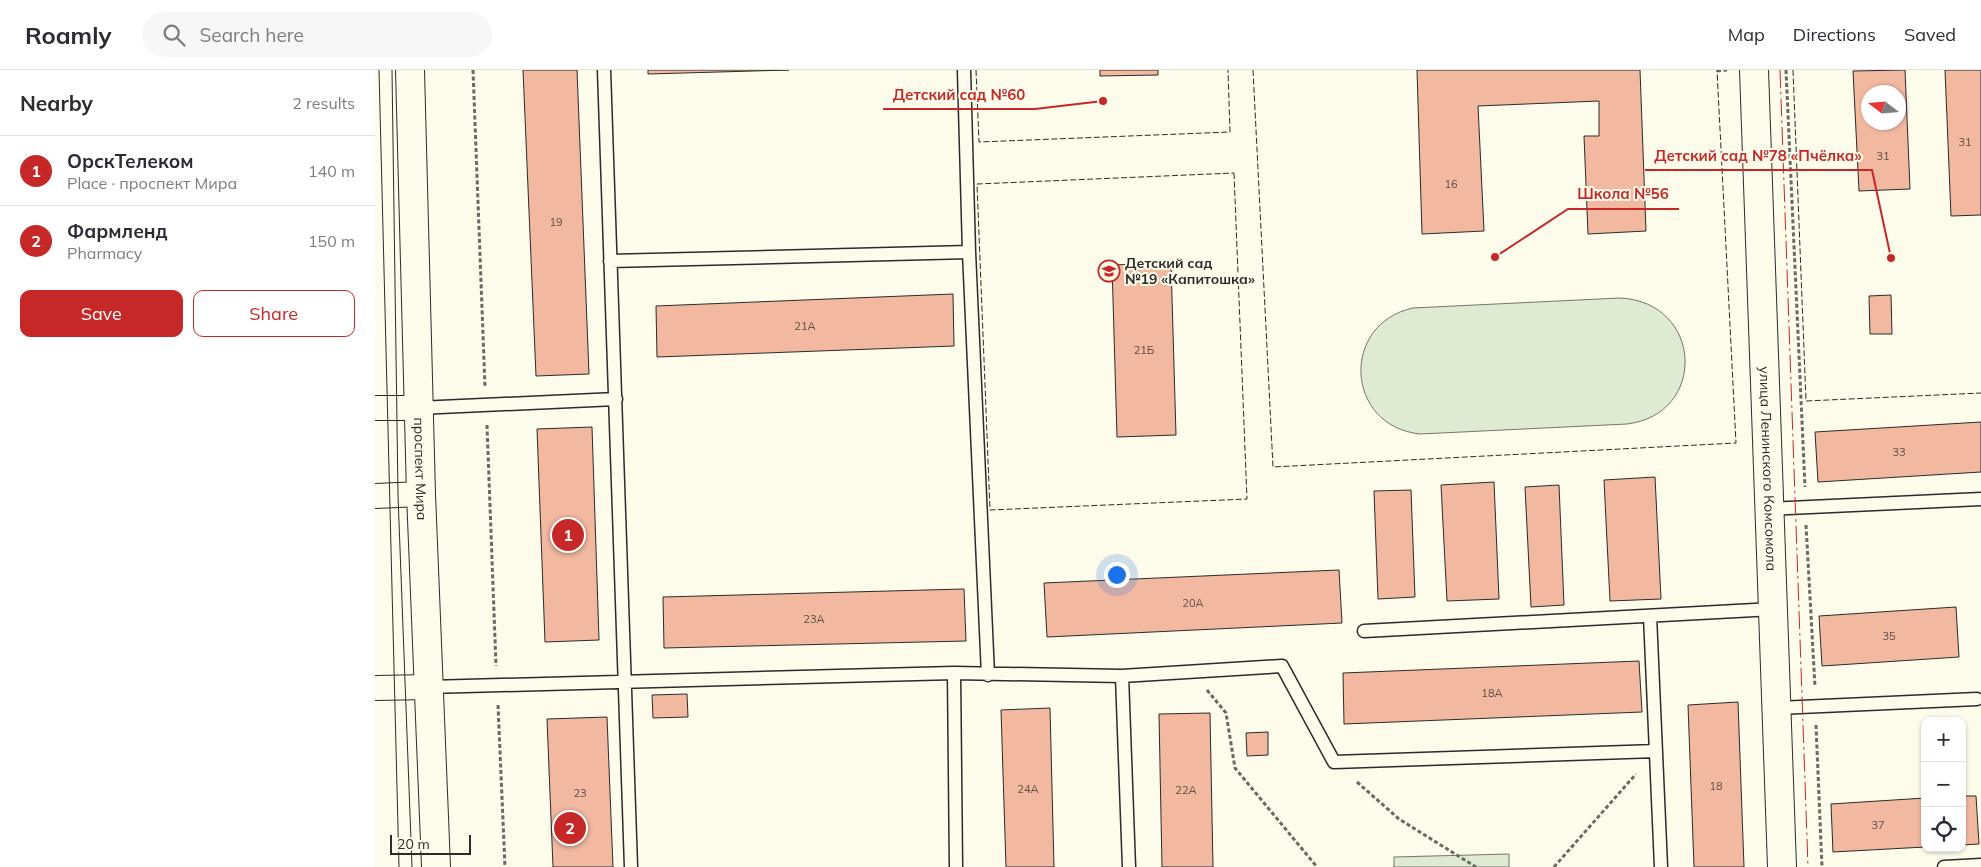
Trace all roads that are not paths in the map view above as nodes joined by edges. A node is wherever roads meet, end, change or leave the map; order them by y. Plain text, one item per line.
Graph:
1 (409, 70) edge
2 (604, 70) edge
3 (964, 70) edge
4 (1754, 70) edge
5 (969, 252) junction
6 (610, 261) junction
7 (616, 399) junction
8 (375, 408) edge
9 (418, 408) junction
10 (421, 494) junction
11 (375, 496) edge
12 (1981, 499) edge
13 (1769, 509) junction
14 (1773, 609) junction
15 (1650, 616) junction
16 (1364, 631) dead end
17 (955, 673) junction
18 (988, 675) junction
19 (1122, 676) junction
20 (623, 680) junction
21 (429, 686) junction
22 (375, 688) edge
23 (1977, 698) dead end
24 (1776, 708) junction
25 (1656, 751) junction
26 (1981, 865) edge
27 (437, 867) edge
28 (631, 867) edge
29 (956, 867) edge
30 (1129, 867) edge
31 (1661, 867) edge
32 (1782, 867) edge
33 (1944, 867) edge

1 - 9 street, проспект Мира
2 - 6 lane
3 - 5 lane
4 - 13 street, улица Ленинского Комсомола
5 - 6 lane
5 - 18 lane
6 - 7 lane
7 - 9 lane
7 - 20 lane
8 - 9 street
9 - 10 street, проспект Мира
10 - 11 street
10 - 21 street, проспект Мира
12 - 13 lane
13 - 14 street, улица Ленинского Комсомола
14 - 15 lane
14 - 24 street, улица Ленинского Комсомола
15 - 16 lane
15 - 25 lane
17 - 18 lane
17 - 20 lane
17 - 29 lane
18 - 19 lane
19 - 25 lane
19 - 30 lane
20 - 21 lane
20 - 28 lane
21 - 22 street
21 - 27 street, проспект Мира
23 - 24 lane
24 - 32 street, улица Ленинского Комсомола
25 - 31 lane
26 - 33 lane

